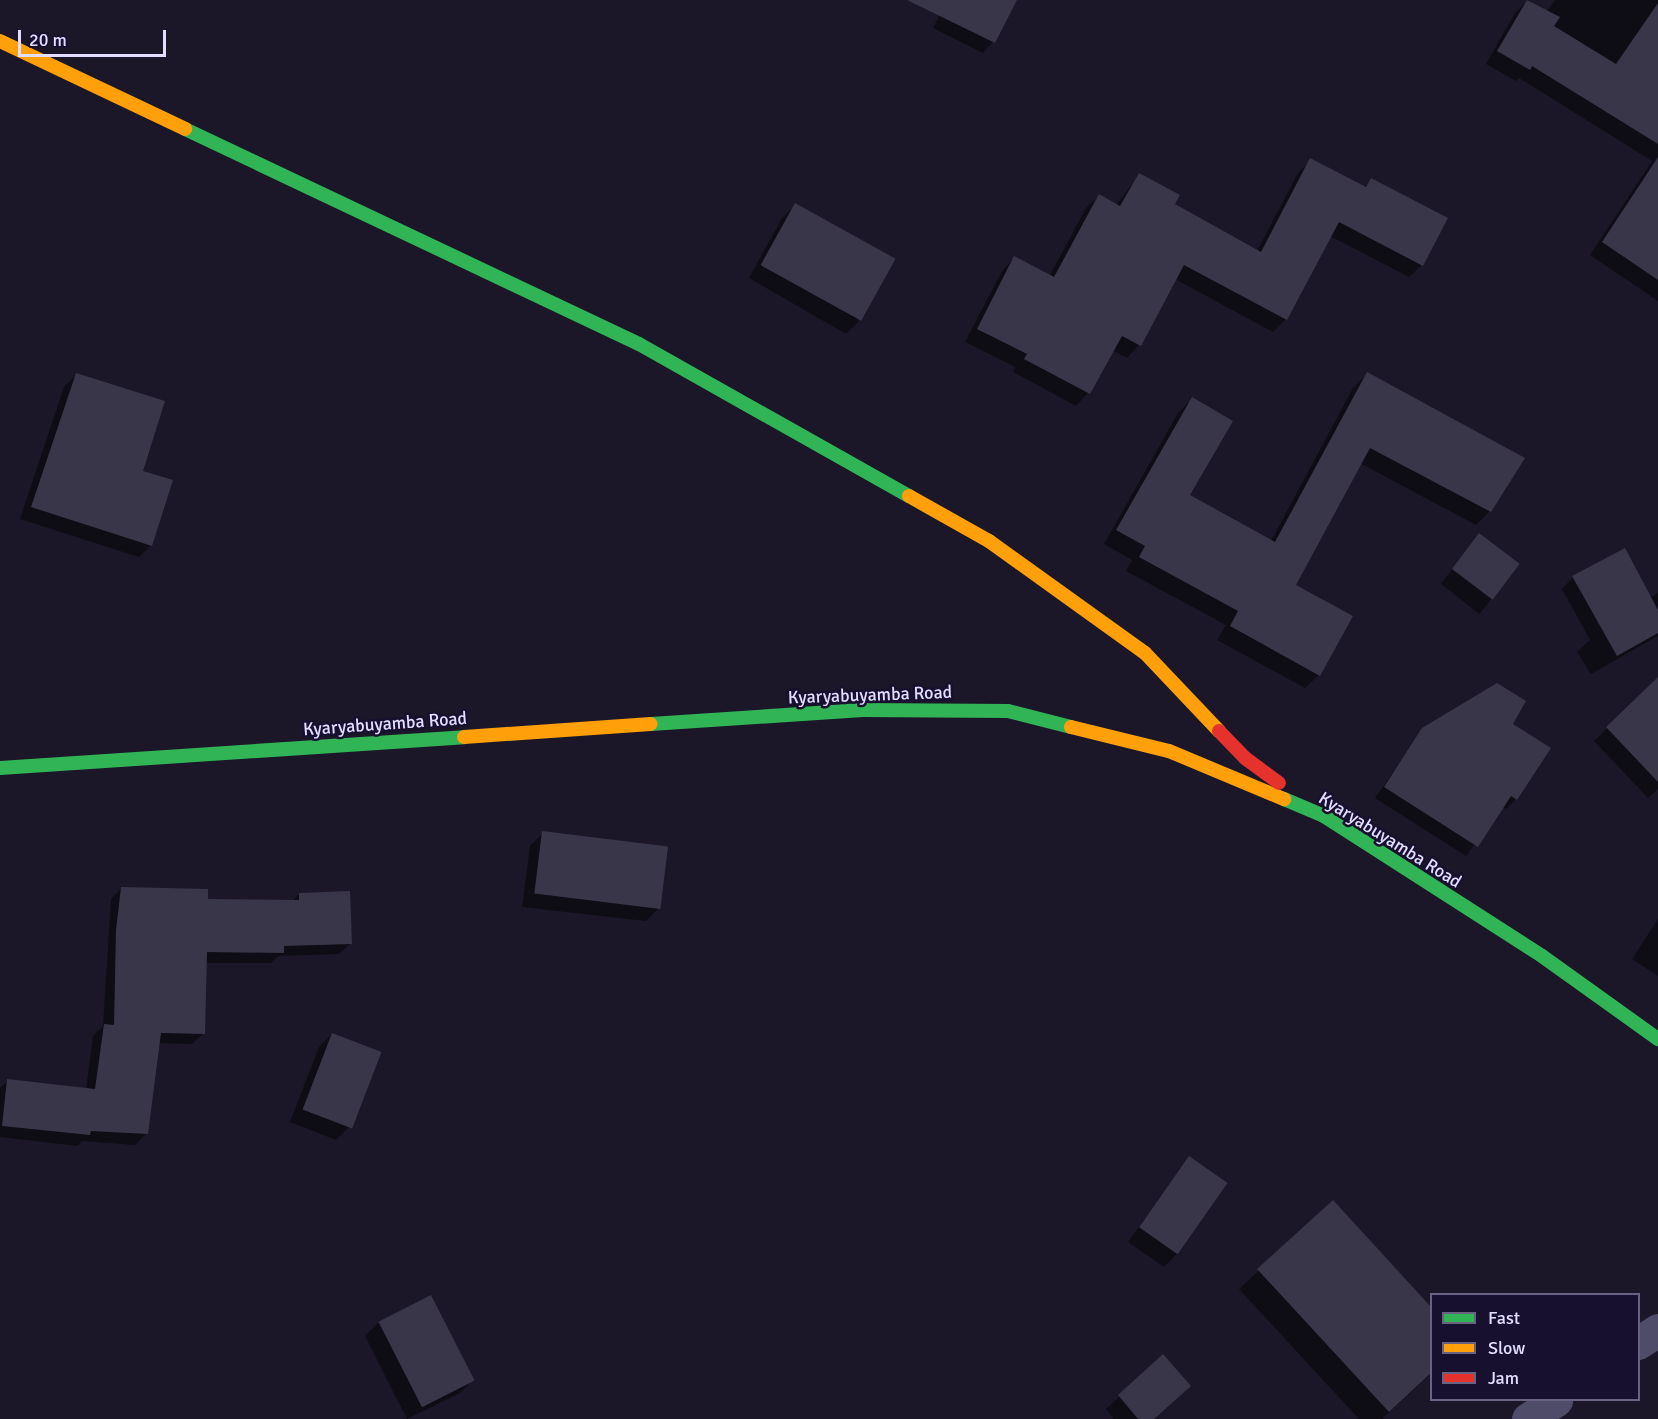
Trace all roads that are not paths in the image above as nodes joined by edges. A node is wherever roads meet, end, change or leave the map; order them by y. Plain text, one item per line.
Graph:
1 (0, 41) edge
2 (0, 768) edge
3 (1324, 816) junction
4 (1658, 1039) edge
5 (1658, 1330) edge
6 (1640, 1342) edge
7 (1555, 1401) edge
8 (1528, 1419) edge

1 - 3 street
2 - 3 street, Kyaryabuyamba Road
3 - 4 street, Kyaryabuyamba Road
5 - 6 street
7 - 8 street

